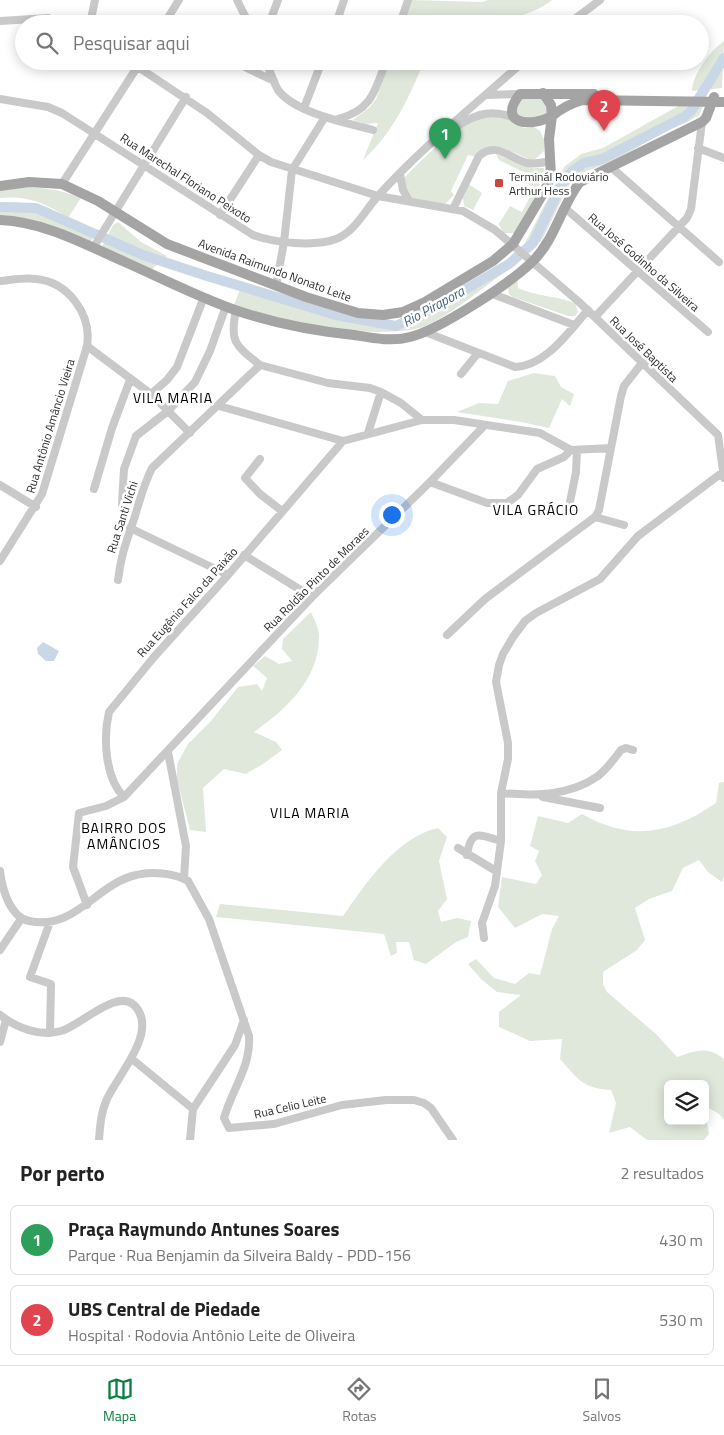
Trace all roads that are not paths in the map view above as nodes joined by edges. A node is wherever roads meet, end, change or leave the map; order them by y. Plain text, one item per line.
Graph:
1 (95, 0) edge
2 (179, 0) edge
3 (237, 0) edge
4 (278, 0) edge
5 (344, 0) edge
6 (408, 0) edge
7 (600, 0) edge
8 (92, 15) edge
9 (170, 15) edge
10 (245, 15) edge
11 (272, 15) edge
12 (339, 15) edge
13 (403, 15) edge
14 (580, 15) edge
15 (15, 20) edge
16 (0, 21) edge
17 (136, 70) edge
18 (148, 70) edge
19 (251, 70) edge
20 (270, 70) edge
21 (319, 70) edge
22 (383, 70) edge
23 (514, 70) edge
24 (274, 81) junction
25 (543, 93) junction
26 (520, 94) junction
27 (574, 94) junction
28 (186, 97) junction
29 (484, 97) junction
30 (689, 98) junction
31 (0, 99) edge
32 (713, 101) edge
33 (724, 102) edge
34 (304, 108) junction
35 (469, 110) junction
36 (491, 112) junction
37 (556, 113) junction
38 (478, 114) junction
39 (325, 116) junction
40 (515, 118) junction
41 (336, 120) junction
42 (702, 122) junction
43 (535, 124) junction
44 (373, 130) dead end
45 (96, 134) junction
46 (549, 139) junction
47 (433, 142) junction
48 (698, 148) junction
49 (259, 155) junction
50 (724, 158) edge
51 (552, 161) junction
52 (144, 165) junction
53 (612, 168) junction
54 (292, 170) junction
55 (400, 174) junction
56 (62, 184) junction
57 (0, 186) edge
58 (378, 196) junction
59 (409, 201) junction
60 (565, 208) junction
61 (453, 209) junction
62 (115, 212) junction
63 (220, 215) junction
64 (0, 220) edge
65 (680, 228) junction
66 (284, 242) junction
67 (94, 246) junction
68 (517, 247) junction
69 (531, 259) junction
70 (718, 262) dead end
71 (637, 271) junction
72 (0, 281) edge
73 (276, 286) junction
74 (490, 293) junction
75 (204, 297) junction
76 (231, 308) junction
77 (588, 310) junction
78 (595, 317) junction
79 (574, 325) junction
80 (425, 332) junction
81 (708, 332) dead end
82 (87, 346) junction
83 (478, 353) junction
84 (642, 363) junction
85 (260, 365) junction
86 (461, 374) dead end
87 (130, 380) junction
88 (381, 392) junction
89 (151, 394) junction
90 (219, 406) junction
91 (168, 412) junction
92 (422, 420) junction
93 (485, 424) junction
94 (190, 433) junction
95 (368, 433) junction
96 (721, 434) edge
97 (343, 441) junction
98 (611, 448) junction
99 (574, 450) junction
100 (260, 459) dead end
101 (723, 472) edge
102 (724, 478) edge
103 (430, 482) junction
104 (0, 485) edge
105 (94, 489) dead end
106 (570, 502) dead end
107 (122, 504) dead end
108 (36, 507) junction
109 (282, 511) junction
110 (595, 516) junction
111 (624, 525) dead end
112 (130, 528) junction
113 (244, 556) junction
114 (0, 561) edge
115 (228, 575) junction
116 (118, 580) dead end
117 (312, 597) junction
118 (447, 635) dead end
119 (633, 750) dead end
120 (168, 752) junction
121 (501, 793) junction
122 (536, 795) junction
123 (124, 797) junction
124 (600, 808) dead end
125 (501, 840) junction
126 (458, 848) dead end
127 (467, 855) junction
128 (0, 871) edge
129 (496, 871) junction
130 (184, 879) junction
131 (87, 905) junction
132 (21, 919) junction
133 (50, 922) junction
134 (484, 938) dead end
135 (0, 950) edge
136 (3, 1017) edge
137 (244, 1020) junction
138 (50, 1033) junction
139 (0, 1042) edge
140 (132, 1059) junction
141 (193, 1109) junction
142 (99, 1140) edge
143 (190, 1140) edge
144 (453, 1140) edge

1 - 8 street
2 - 9 street
3 - 10 street
4 - 11 street
5 - 12 street
6 - 13 street
7 - 14 street
15 - 16 street
17 - 45 street
18 - 28 street, Rua José Baptista
19 - 24 street
20 - 24 street
21 - 34 street
22 - 41 street
23 - 29 street
24 - 34 street
25 - 26 main road
25 - 27 main road
25 - 37 main road
26 - 29 street
26 - 40 main road
27 - 30 main road
27 - 37 main road
28 - 49 street, Rua José Baptista
28 - 52 street
29 - 35 street
29 - 36 street
30 - 32 main road
30 - 37 main road
31 - 45 street, Rua Marechal Floriano Peixoto
32 - 33 main road
32 - 42 main road
34 - 39 street
35 - 38 street
35 - 47 street
36 - 38 street
36 - 40 street
37 - 43 main road
37 - 46 main road, Avenida Raimundo Nonato Leite
38 - 47 street
39 - 41 street
39 - 54 street
40 - 43 main road
41 - 44 street
42 - 48 street
42 - 53 main road
43 - 46 main road
45 - 52 street, Rua Marechal Floriano Peixoto
45 - 56 street
46 - 51 main road, Avenida Raimundo Nonato Leite
47 - 55 street, Rua Marechal Floriano Peixoto
48 - 50 street
48 - 65 street
49 - 54 street, Rua José Baptista
49 - 63 street
51 - 61 street
51 - 68 main road, Avenida Raimundo Nonato Leite
52 - 62 street
52 - 63 street, Rua Marechal Floriano Peixoto
53 - 60 main road
53 - 65 street
54 - 58 street, Rua José Baptista
54 - 66 street
55 - 58 street, Rua Marechal Floriano Peixoto
55 - 59 street
56 - 57 main road, Avenida Raimundo Nonato Leite
56 - 62 main road, Avenida Raimundo Nonato Leite
58 - 59 street, Rua José Baptista
58 - 66 street, Rua Marechal Floriano Peixoto
59 - 61 street, Rua José Baptista
60 - 69 main road
60 - 71 street, Rua José Godinho da Silveira
61 - 68 street, Rua José Baptista
62 - 67 street
62 - 73 main road, Avenida Raimundo Nonato Leite
63 - 66 street, Rua Marechal Floriano Peixoto
64 - 67 main road
65 - 70 street
65 - 71 street
66 - 73 street
67 - 75 main road
68 - 69 street, Rua José Baptista
68 - 73 main road, Avenida Raimundo Nonato Leite
69 - 74 main road
69 - 77 street, Rua José Baptista
71 - 78 street
71 - 81 street, Rua José Godinho da Silveira
72 - 82 street
74 - 79 street
74 - 80 main road
75 - 76 main road
75 - 89 street
76 - 80 main road
76 - 85 street
76 - 91 street
77 - 78 street, Rua José Baptista
77 - 79 street
78 - 84 street, Rua José Baptista
79 - 83 street
80 - 83 street
82 - 87 street
82 - 108 street, Rua Antônio Amâncio Vieira
83 - 86 street
84 - 96 street, Rua José Baptista
84 - 98 street
85 - 88 street
85 - 90 street, Rua Santi Vichi
87 - 89 street
87 - 105 street
88 - 92 street
88 - 95 street
89 - 91 street
90 - 94 street, Rua Santi Vichi
90 - 97 street
91 - 94 street
91 - 107 street
92 - 93 street
92 - 95 street
93 - 99 street
93 - 103 street, Rua Roldão Pinto de Moraes
94 - 112 street, Rua Santi Vichi
95 - 97 street
96 - 101 street, Rua José Baptista
97 - 109 street, Rua Eugênio Falco da Paixão
98 - 99 street
98 - 110 street
99 - 103 street
99 - 106 street
100 - 109 street
101 - 102 street, Rua José Baptista
101 - 121 street
103 - 117 street, Rua Roldão Pinto de Moraes
104 - 108 street
108 - 114 street, Rua Antônio Amâncio Vieira
109 - 113 street, Rua Eugênio Falco da Paixão
110 - 111 street
110 - 118 street
112 - 115 street
112 - 116 street, Rua Santi Vichi
113 - 115 street, Rua Eugênio Falco da Paixão
113 - 117 street
115 - 123 street, Rua Eugênio Falco da Paixão
117 - 120 street, Rua Roldão Pinto de Moraes
119 - 122 street
120 - 123 street, Rua Roldão Pinto de Moraes
120 - 130 street
121 - 122 street
121 - 125 street
122 - 124 street
123 - 131 street
125 - 127 street
125 - 129 street
126 - 127 street
127 - 129 street
128 - 132 street
129 - 134 street
130 - 131 street
130 - 137 street
131 - 133 street
132 - 133 street
132 - 135 street
133 - 138 street
136 - 138 street
136 - 139 street
137 - 141 street
137 - 144 street, Rua Celio Leite
138 - 140 street
140 - 141 street
140 - 142 street
141 - 143 street

